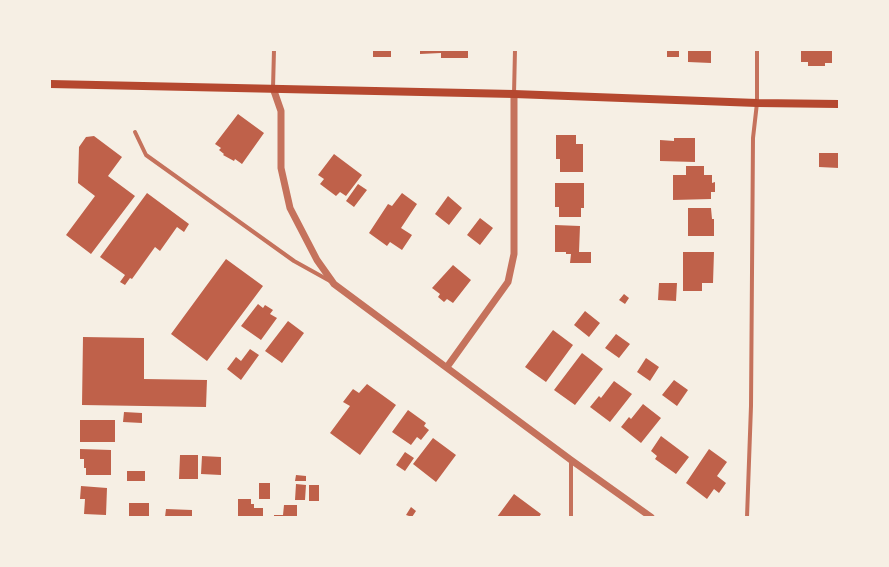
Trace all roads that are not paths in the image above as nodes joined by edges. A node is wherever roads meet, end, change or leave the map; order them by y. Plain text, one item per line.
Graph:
1 (274, 50) edge
2 (515, 50) edge
3 (757, 50) edge
4 (50, 84) edge
5 (273, 88) junction
6 (514, 94) junction
7 (757, 103) junction
8 (839, 104) edge
9 (135, 132) dead end
10 (334, 284) junction
11 (447, 367) junction
12 (571, 460) junction
13 (571, 517) edge
14 (651, 517) edge
15 (747, 517) edge

1 - 5 street
2 - 6 street
3 - 7 street
4 - 5 main road
5 - 6 main road
5 - 10 street
6 - 7 main road
6 - 11 street
7 - 8 main road
7 - 15 street
9 - 10 street
10 - 11 street
11 - 12 street
12 - 13 street
12 - 14 street

